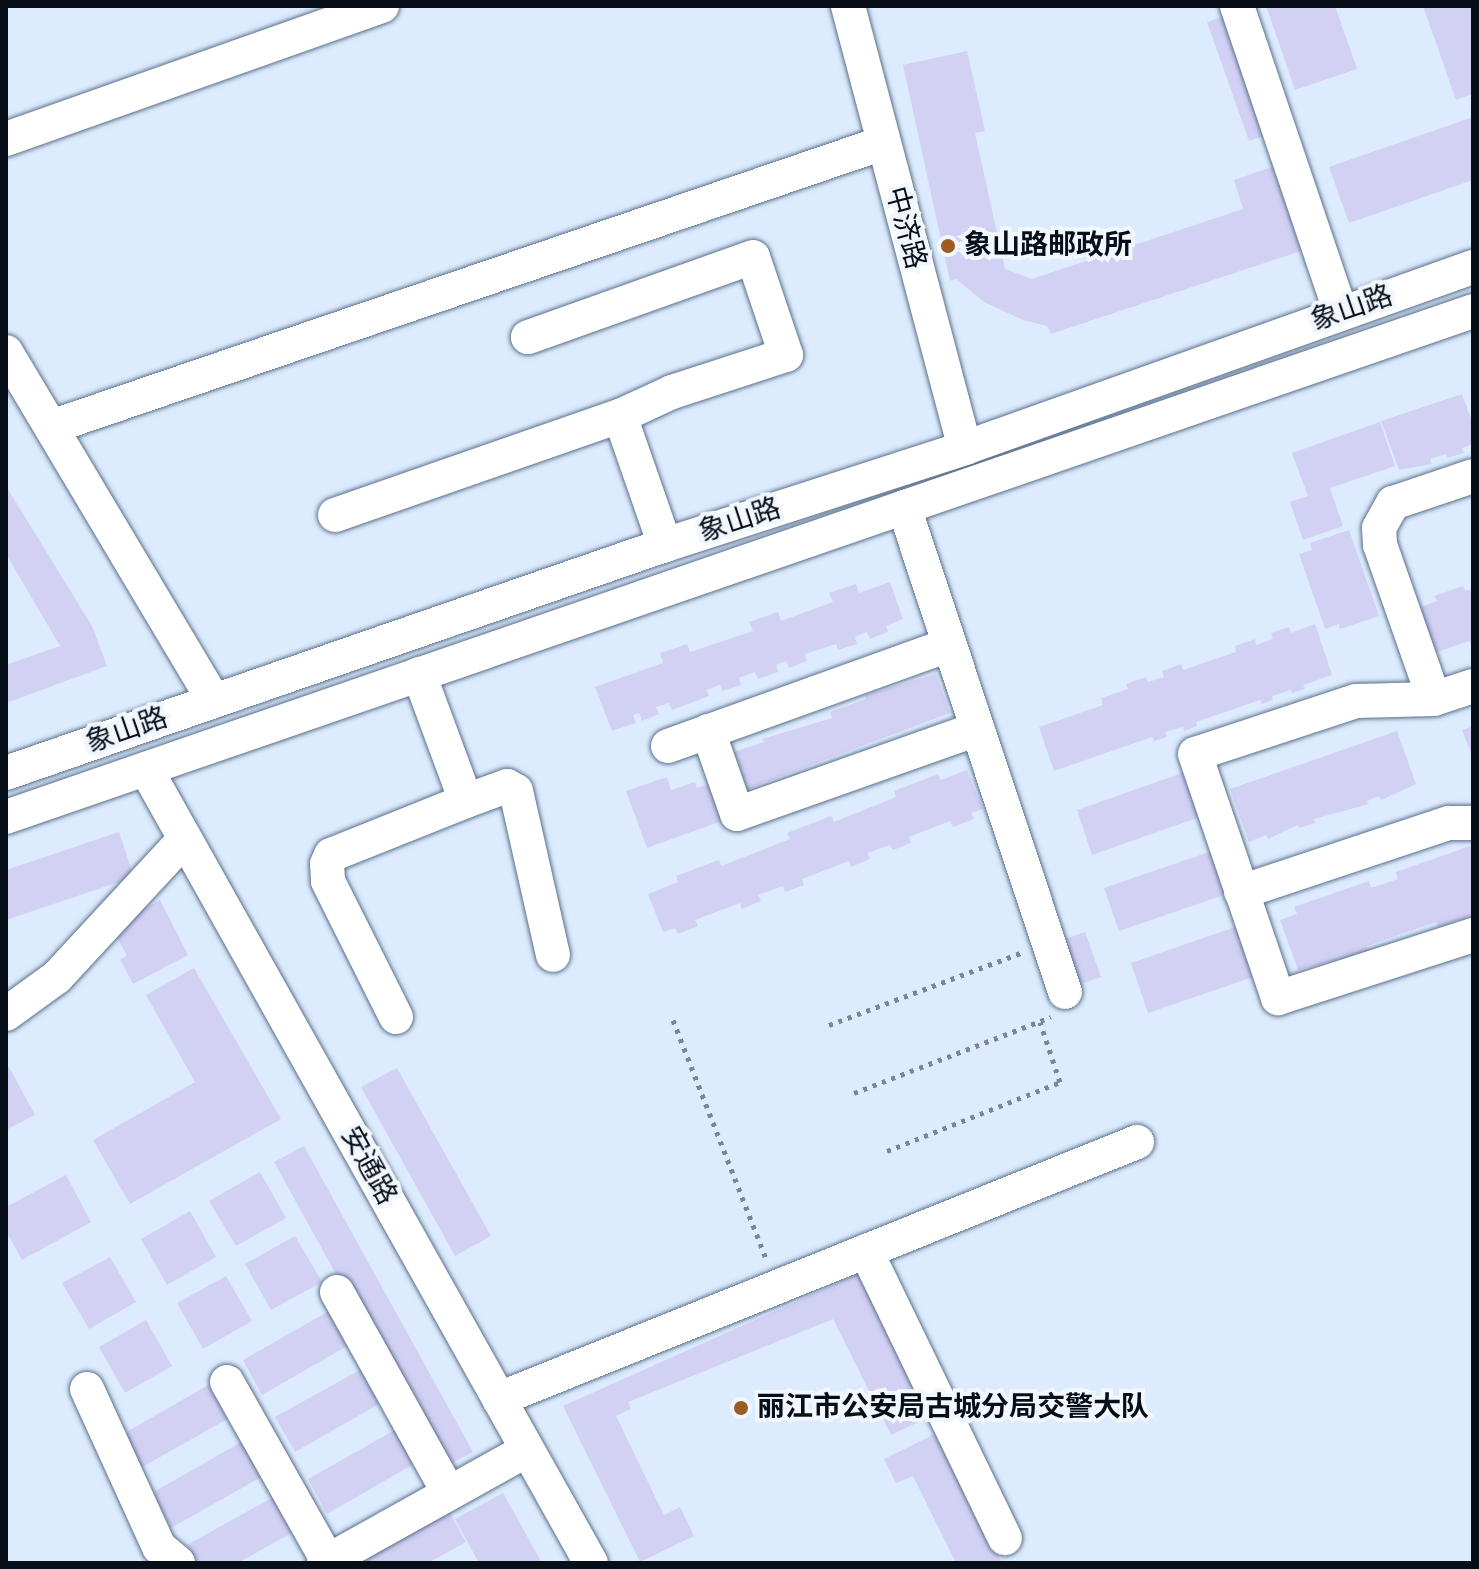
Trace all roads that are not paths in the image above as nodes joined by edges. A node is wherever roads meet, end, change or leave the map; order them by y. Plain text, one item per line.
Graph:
1 (382, 6) edge
2 (848, 6) edge
3 (1237, 6) edge
4 (6, 139) edge
5 (883, 143) junction
6 (1473, 267) edge
7 (1341, 313) junction
8 (1472, 315) edge
9 (528, 337) dead end
10 (6, 352) edge
11 (620, 416) junction
12 (51, 427) junction
13 (965, 448) junction
14 (1473, 476) edge
15 (904, 507) junction
16 (335, 515) dead end
17 (665, 545) junction
18 (949, 645) junction
19 (419, 674) junction
20 (1473, 686) edge
21 (1434, 699) junction
22 (214, 701) junction
23 (977, 729) junction
24 (708, 731) junction
25 (668, 746) dead end
26 (146, 769) junction
27 (6, 773) edge
28 (466, 801) junction
29 (6, 817) edge
30 (1473, 823) edge
31 (185, 839) junction
32 (1241, 892) junction
33 (1473, 935) edge
34 (553, 955) dead end
35 (1065, 992) road end
36 (6, 1014) edge
37 (396, 1017) dead end
38 (1137, 1142) dead end
39 (866, 1251) junction
40 (337, 1292) dead end
41 (227, 1382) dead end
42 (87, 1389) dead end
43 (499, 1399) junction
44 (527, 1450) junction
45 (449, 1493) junction
46 (1005, 1538) dead end
47 (326, 1562) edge
48 (178, 1563) edge
49 (591, 1563) edge

1 - 4 street
2 - 5 street, 中济路
3 - 7 street
5 - 12 street
5 - 13 street, 中济路
6 - 7 street, 象山路
7 - 13 street, 象山路
8 - 15 street, 象山路
9 - 11 street
10 - 12 street
11 - 16 street
11 - 17 street
12 - 22 street
13 - 17 street, 象山路
14 - 21 street
15 - 18 street
15 - 19 street, 象山路
17 - 22 street, 象山路
18 - 23 street
18 - 24 street
19 - 26 street, 象山路
19 - 28 street
20 - 21 street
21 - 32 street
22 - 27 street, 象山路
23 - 24 street
23 - 35 street
24 - 25 street
26 - 29 street, 象山路
26 - 31 street, 安通路
28 - 34 street
28 - 37 street
30 - 32 street
31 - 36 street
31 - 43 street, 安通路
32 - 33 street
38 - 39 street
39 - 43 street
39 - 46 street
40 - 45 street
41 - 47 street
42 - 48 street
43 - 44 street, 安通路
44 - 45 street
44 - 49 street, 安通路
45 - 47 street

